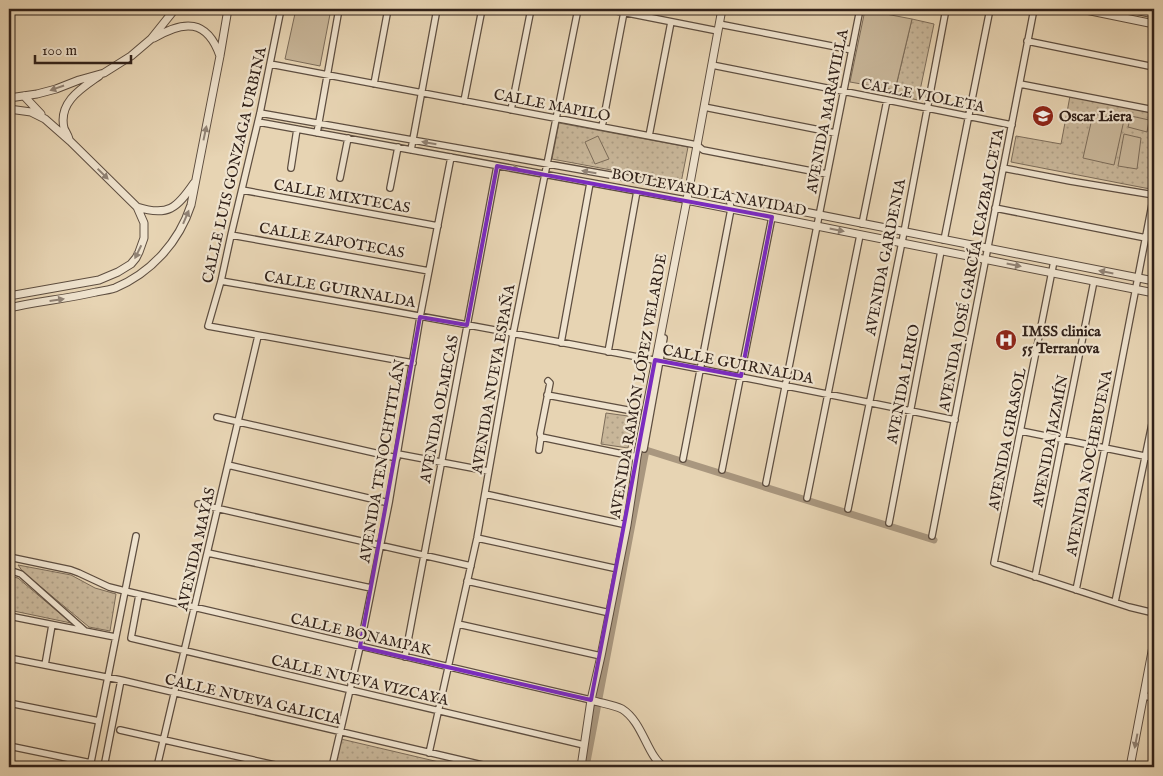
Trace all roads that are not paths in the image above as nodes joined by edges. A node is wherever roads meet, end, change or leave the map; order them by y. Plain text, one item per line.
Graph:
1 (175, 9) edge
2 (228, 9) edge
3 (281, 9) edge
4 (339, 9) edge
5 (388, 9) edge
6 (437, 9) edge
7 (482, 9) edge
8 (531, 9) edge
9 (578, 9) edge
10 (607, 9) edge
11 (722, 9) edge
12 (860, 9) edge
13 (946, 9) edge
14 (990, 9) edge
15 (1034, 9) edge
16 (1081, 9) edge
17 (1130, 9) edge
18 (623, 11) edge
19 (1154, 14) edge
20 (671, 22) junction
21 (1154, 24) edge
22 (718, 28) junction
23 (151, 39) junction
24 (1027, 41) junction
25 (852, 50) junction
26 (220, 56) junction
27 (270, 64) junction
28 (712, 65) junction
29 (1154, 67) edge
30 (104, 73) junction
31 (327, 75) junction
32 (374, 84) junction
33 (1020, 84) junction
34 (844, 91) junction
35 (422, 93) junction
36 (24, 96) junction
37 (9, 98) edge
38 (887, 100) junction
39 (464, 101) junction
40 (704, 107) junction
41 (927, 108) junction
42 (9, 109) edge
43 (511, 110) junction
44 (1154, 110) edge
45 (260, 113) junction
46 (969, 117) junction
47 (556, 118) junction
48 (45, 119) junction
49 (258, 122) junction
50 (319, 123) junction
51 (1012, 125) junction
52 (602, 127) junction
53 (297, 129) junction
54 (317, 133) junction
55 (835, 133) junction
56 (649, 136) junction
57 (348, 138) junction
58 (413, 140) junction
59 (70, 141) junction
60 (697, 145) junction
61 (398, 147) junction
62 (411, 150) junction
63 (451, 157) junction
64 (546, 164) junction
65 (497, 166) junction
66 (290, 168) dead end
67 (1003, 168) junction
68 (544, 174) junction
69 (827, 174) junction
70 (340, 178) dead end
71 (195, 181) junction
72 (590, 183) junction
73 (390, 188) dead end
74 (689, 189) junction
75 (242, 190) junction
76 (637, 191) junction
77 (1154, 195) edge
78 (729, 197) junction
79 (686, 200) junction
80 (137, 206) junction
81 (995, 208) junction
82 (731, 209) junction
83 (819, 215) junction
84 (772, 217) junction
85 (862, 224) junction
86 (438, 226) junction
87 (817, 226) junction
88 (904, 232) junction
89 (231, 234) junction
90 (860, 235) junction
91 (1146, 238) junction
92 (944, 240) junction
93 (901, 243) junction
94 (988, 248) junction
95 (941, 251) junction
96 (985, 260) junction
97 (1054, 261) junction
98 (429, 271) junction
99 (1052, 273) junction
100 (1138, 278) junction
101 (221, 281) junction
102 (1094, 281) junction
103 (1154, 281) edge
104 (1136, 290) junction
105 (1154, 293) edge
106 (9, 296) edge
107 (9, 308) edge
108 (420, 317) junction
109 (467, 325) junction
110 (512, 334) junction
111 (258, 336) junction
112 (561, 343) junction
113 (608, 352) junction
114 (657, 361) junction
115 (413, 363) junction
116 (700, 369) junction
117 (741, 376) junction
118 (548, 381) dead end
119 (785, 386) junction
120 (828, 394) junction
121 (547, 395) junction
122 (869, 403) junction
123 (910, 411) junction
124 (638, 412) dead end
125 (1154, 414) edge
126 (217, 417) dead end
127 (954, 420) junction
128 (238, 422) junction
129 (1021, 431) junction
130 (541, 438) junction
131 (1063, 439) junction
132 (1105, 448) junction
133 (644, 449) dead end
134 (539, 450) dead end
135 (397, 456) junction
136 (1146, 456) junction
137 (637, 457) junction
138 (1154, 458) edge
139 (683, 459) dead end
140 (442, 462) junction
141 (228, 465) junction
142 (722, 470) dead end
143 (488, 471) junction
144 (766, 483) dead end
145 (485, 494) junction
146 (807, 498) dead end
147 (389, 503) junction
148 (198, 504) dead end
149 (218, 509) junction
150 (848, 509) dead end
151 (889, 522) dead end
152 (626, 525) junction
153 (136, 536) dead end
154 (932, 536) dead end
155 (477, 538) junction
156 (380, 545) junction
157 (208, 553) junction
158 (424, 555) junction
159 (9, 557) edge
160 (470, 566) junction
161 (618, 569) junction
162 (9, 570) edge
163 (1035, 577) junction
164 (467, 581) junction
165 (371, 588) junction
166 (1076, 590) junction
167 (125, 592) junction
168 (139, 595) junction
169 (1116, 602) junction
170 (195, 608) junction
171 (610, 614) junction
172 (1154, 614) edge
173 (9, 616) edge
174 (458, 624) junction
175 (52, 625) junction
176 (86, 631) junction
177 (115, 637) junction
178 (1154, 641) edge
179 (360, 646) junction
180 (185, 651) junction
181 (601, 656) junction
182 (405, 657) junction
183 (9, 658) edge
184 (44, 665) junction
185 (448, 667) junction
186 (107, 678) junction
187 (121, 680) junction
188 (1150, 685) edge
189 (350, 690) junction
190 (175, 694) junction
191 (1144, 696) junction
192 (1154, 698) edge
193 (596, 702) junction
194 (9, 703) edge
195 (438, 711) junction
196 (99, 721) junction
197 (120, 730) dead end
198 (340, 732) junction
199 (164, 740) junction
200 (584, 745) junction
201 (9, 746) edge
202 (429, 753) junction
203 (464, 764) edge
204 (90, 765) edge
205 (104, 767) edge
206 (157, 767) edge
207 (284, 767) edge
208 (332, 767) edge
209 (491, 767) edge
210 (581, 767) edge
211 (664, 767) edge
212 (1130, 767) edge

1 - 23 street
2 - 26 street
3 - 27 street, CALLE LUIS GONZAGA URBINA
4 - 31 street
5 - 32 street
6 - 35 street
7 - 39 street
8 - 43 street
9 - 47 street, AVENIDA NUEVA ESPAÑA
10 - 18 street
11 - 22 street, AVENIDA RAMÓN LÓPEZ VELARDE
12 - 25 street, AVENIDA MARAVILLA
13 - 41 street, AVENIDA GARDENIA
14 - 46 street
15 - 24 street, AVENIDA JOSÉ GARCÍA ICAZBALCETA
16 - 21 street
17 - 19 street
18 - 20 street
18 - 52 street
20 - 22 street
20 - 56 street
22 - 25 street
22 - 28 street, AVENIDA RAMÓN LÓPEZ VELARDE
23 - 26 street
23 - 30 street
24 - 29 street
24 - 33 street, AVENIDA JOSÉ GARCÍA ICAZBALCETA
25 - 34 street, AVENIDA MARAVILLA
71 -> 26 street
27 - 31 street, CALLE MAPILO
27 - 45 street, CALLE LUIS GONZAGA URBINA
28 - 34 street, CALLE VIOLETA
28 - 40 street, AVENIDA RAMÓN LÓPEZ VELARDE
30 -> 36 street
30 - 59 street
31 - 32 street, CALLE MAPILO
31 - 50 street
32 - 35 street, CALLE MAPILO
33 - 44 street
33 - 51 street, AVENIDA JOSÉ GARCÍA ICAZBALCETA
34 - 38 street, CALLE VIOLETA
34 - 55 street, AVENIDA MARAVILLA
35 - 39 street, CALLE MAPILO
35 - 58 street
36 - 37 street
36 - 48 street
38 - 41 street, CALLE VIOLETA
38 - 85 street
39 - 43 street, CALLE MAPILO
40 - 55 street
40 - 60 street, AVENIDA RAMÓN LÓPEZ VELARDE
41 - 46 street, CALLE VIOLETA
41 - 88 street, AVENIDA GARDENIA
42 - 48 street
43 - 47 street, CALLE MAPILO
45 - 49 street, CALLE LUIS GONZAGA URBINA
45 - 50 street, BOULEVARD LA NAVIDAD
46 - 51 street, CALLE VIOLETA
46 - 92 street
47 - 52 street, CALLE MAPILO
47 - 64 street, AVENIDA NUEVA ESPAÑA
48 - 59 street
49 - 53 street, BOULEVARD LA NAVIDAD
49 - 75 street, CALLE LUIS GONZAGA URBINA
50 - 54 street
50 - 58 street, BOULEVARD LA NAVIDAD
51 - 67 street, AVENIDA JOSÉ GARCÍA ICAZBALCETA
52 - 56 street, CALLE MAPILO
53 - 54 street, BOULEVARD LA NAVIDAD
53 - 66 street
54 - 57 street, BOULEVARD LA NAVIDAD
55 - 69 street, AVENIDA MARAVILLA
56 - 60 street, CALLE MAPILO
57 - 61 street, BOULEVARD LA NAVIDAD
57 - 70 street
58 - 62 street
64 -> 58 street, BOULEVARD LA NAVIDAD
59 -> 80 street
60 - 69 street, CALLE MAPILO
60 - 74 street, AVENIDA RAMÓN LÓPEZ VELARDE
61 - 62 street, BOULEVARD LA NAVIDAD
61 - 73 street
62 - 63 street, BOULEVARD LA NAVIDAD
63 - 65 street, BOULEVARD LA NAVIDAD
63 - 86 street, AVENIDA TENOCHTITLÁN
64 - 68 street, AVENIDA NUEVA ESPAÑA
74 -> 64 street, BOULEVARD LA NAVIDAD
65 -> 68 street, BOULEVARD LA NAVIDAD
65 - 109 street, AVENIDA OLMECAS
67 - 77 street
67 - 81 street, AVENIDA JOSÉ GARCÍA ICAZBALCETA
68 - 72 street, BOULEVARD LA NAVIDAD
68 - 110 street, AVENIDA NUEVA ESPAÑA
69 - 83 street, AVENIDA MARAVILLA
71 - 80 street
107 -> 71 street
72 - 76 street, BOULEVARD LA NAVIDAD
72 - 112 street
74 - 78 street, BOULEVARD LA NAVIDAD
74 - 79 street, AVENIDA RAMÓN LÓPEZ VELARDE
75 - 86 street, CALLE MIXTECAS
75 - 89 street, CALLE LUIS GONZAGA URBINA
76 - 79 street, BOULEVARD LA NAVIDAD
76 - 113 street
77 - 91 street, AVENIDA NOCHEBUENA
78 - 82 street
78 - 83 street, BOULEVARD LA NAVIDAD
79 - 82 street, BOULEVARD LA NAVIDAD
79 - 114 street, AVENIDA RAMÓN LÓPEZ VELARDE
80 -> 106 street
81 - 91 street
81 - 94 street, AVENIDA JOSÉ GARCÍA ICAZBALCETA
82 - 84 street, BOULEVARD LA NAVIDAD
82 - 116 street
83 - 85 street, BOULEVARD LA NAVIDAD
83 - 87 street, AVENIDA MARAVILLA
84 - 87 street, BOULEVARD LA NAVIDAD
84 - 117 street
85 - 88 street, BOULEVARD LA NAVIDAD
86 - 98 street, AVENIDA TENOCHTITLÁN
87 -> 90 street, BOULEVARD LA NAVIDAD
87 - 119 street, AVENIDA MARAVILLA
88 - 92 street, BOULEVARD LA NAVIDAD
88 - 93 street, AVENIDA GARDENIA
89 - 98 street, CALLE ZAPOTECAS
89 - 101 street, CALLE LUIS GONZAGA URBINA
90 - 93 street, BOULEVARD LA NAVIDAD
90 - 120 street
91 - 100 street, AVENIDA NOCHEBUENA
92 - 94 street, BOULEVARD LA NAVIDAD
93 - 95 street, BOULEVARD LA NAVIDAD
93 - 122 street, AVENIDA GARDENIA
94 - 96 street, AVENIDA JOSÉ GARCÍA ICAZBALCETA
94 - 97 street, BOULEVARD LA NAVIDAD
95 - 96 street, BOULEVARD LA NAVIDAD
95 - 123 street, AVENIDA LIRIO
96 -> 99 street, BOULEVARD LA NAVIDAD
96 - 127 street, AVENIDA JOSÉ GARCÍA ICAZBALCETA
97 - 99 street, AVENIDA GIRASOL
100 -> 97 street, BOULEVARD LA NAVIDAD
98 - 108 street, AVENIDA TENOCHTITLÁN
99 - 102 street, BOULEVARD LA NAVIDAD
99 - 129 street, AVENIDA GIRASOL
100 - 103 street, BOULEVARD LA NAVIDAD
100 - 104 street, AVENIDA NOCHEBUENA
101 - 108 street, CALLE GUIRNALDA
101 - 111 street, CALLE LUIS GONZAGA URBINA
102 - 104 street, BOULEVARD LA NAVIDAD
102 - 131 street, AVENIDA JAZMÍN
104 - 105 street, BOULEVARD LA NAVIDAD
104 - 132 street, AVENIDA NOCHEBUENA
108 - 109 street, CALLE GUIRNALDA
108 - 115 street, AVENIDA TENOCHTITLÁN
109 - 110 street, CALLE GUIRNALDA
109 - 140 street, AVENIDA OLMECAS
110 - 112 street, CALLE GUIRNALDA
110 - 143 street, AVENIDA NUEVA ESPAÑA
111 - 115 street
111 - 128 street, AVENIDA MAYAS
112 - 113 street, CALLE GUIRNALDA
113 - 114 street, CALLE GUIRNALDA
114 - 116 street, CALLE GUIRNALDA
114 - 133 street
114 - 137 street, AVENIDA RAMÓN LÓPEZ VELARDE
115 - 135 street, AVENIDA TENOCHTITLÁN
116 - 117 street, CALLE GUIRNALDA
116 - 139 street
117 - 119 street, CALLE GUIRNALDA
117 - 142 street
118 - 121 street
119 - 120 street, CALLE GUIRNALDA
119 - 144 street, AVENIDA MARAVILLA
120 - 122 street, CALLE GUIRNALDA
120 - 146 street
121 - 124 street
121 - 130 street
122 - 123 street, CALLE GUIRNALDA
122 - 150 street, AVENIDA GARDENIA
123 - 127 street, CALLE GUIRNALDA
123 - 151 street, AVENIDA LIRIO
125 - 136 street
126 - 128 street
127 - 154 street, AVENIDA JOSÉ GARCÍA ICAZBALCETA
128 - 135 street
128 - 141 street, AVENIDA MAYAS
129 - 131 street
129 - 163 street, AVENIDA GIRASOL
130 - 134 street
130 - 137 street
131 - 132 street
131 - 163 street, AVENIDA JAZMÍN
132 - 136 street
132 - 166 street, AVENIDA NOCHEBUENA
135 - 140 street
135 - 147 street, AVENIDA TENOCHTITLÁN
136 - 138 street
136 - 169 street
137 - 152 street, AVENIDA RAMÓN LÓPEZ VELARDE
140 - 143 street
140 - 158 street, AVENIDA OLMECAS
141 - 147 street
141 - 149 street, AVENIDA MAYAS
143 - 145 street, AVENIDA NUEVA ESPAÑA
145 - 152 street
145 - 155 street, AVENIDA NUEVA ESPAÑA
147 - 156 street, AVENIDA TENOCHTITLÁN
148 - 149 street
149 - 156 street
149 - 157 street, AVENIDA MAYAS
152 - 161 street, AVENIDA RAMÓN LÓPEZ VELARDE
153 - 167 street
155 - 160 street, AVENIDA NUEVA ESPAÑA
155 - 161 street
156 - 158 street
156 - 165 street, AVENIDA TENOCHTITLÁN
157 - 165 street
157 - 170 street, AVENIDA MAYAS
158 - 160 street
158 - 182 street, AVENIDA OLMECAS
159 - 167 street, CALLE BONAMPAK
160 - 164 street, AVENIDA NUEVA ESPAÑA
161 - 171 street, AVENIDA RAMÓN LÓPEZ VELARDE
162 - 176 street
163 - 166 street
164 - 171 street
164 - 174 street, AVENIDA NUEVA ESPAÑA
165 - 179 street, AVENIDA TENOCHTITLÁN
166 - 169 street
167 - 168 street, CALLE BONAMPAK
167 - 177 street
168 - 170 street, CALLE BONAMPAK
168 - 180 street, CALLE NUEVA VIZCAYA
169 - 172 street
170 - 179 street, CALLE BONAMPAK
170 - 180 street, AVENIDA MAYAS
171 - 181 street, AVENIDA RAMÓN LÓPEZ VELARDE
173 - 175 street
174 - 181 street
174 - 185 street, AVENIDA NUEVA ESPAÑA
175 - 176 street
175 - 184 street
176 - 177 street
177 - 186 street
178 - 188 street
179 - 182 street, CALLE BONAMPAK
179 - 189 street, AVENIDA TENOCHTITLÁN
180 - 189 street, CALLE NUEVA VIZCAYA
180 - 190 street, AVENIDA MAYAS
181 - 193 street, AVENIDA RAMÓN LÓPEZ VELARDE
182 - 185 street, CALLE BONAMPAK
183 - 184 street, CALLE NUEVA GALICIA
184 - 186 street, CALLE NUEVA GALICIA
185 - 193 street, CALLE BONAMPAK
185 - 195 street, AVENIDA NUEVA ESPAÑA
186 - 187 street, CALLE NUEVA GALICIA
186 - 196 street
187 - 190 street, CALLE NUEVA GALICIA
187 - 205 street
188 - 191 street
189 - 195 street, CALLE NUEVA VIZCAYA
189 - 198 street, AVENIDA TENOCHTITLÁN
190 - 198 street, CALLE NUEVA GALICIA
190 - 199 street, AVENIDA MAYAS
191 - 192 street
191 -> 212 street
193 - 200 street, AVENIDA RAMÓN LÓPEZ VELARDE
193 - 211 street
194 - 196 street
195 - 200 street, CALLE NUEVA VIZCAYA
195 - 202 street, AVENIDA NUEVA ESPAÑA
196 - 204 street
197 - 199 street
198 - 202 street, CALLE NUEVA GALICIA
198 - 208 street, AVENIDA TENOCHTITLÁN
199 - 206 street, AVENIDA MAYAS
199 - 207 street
200 - 210 street, AVENIDA RAMÓN LÓPEZ VELARDE
201 - 204 street
202 - 203 street, CALLE NUEVA GALICIA
203 - 209 street, CALLE NUEVA GALICIA

